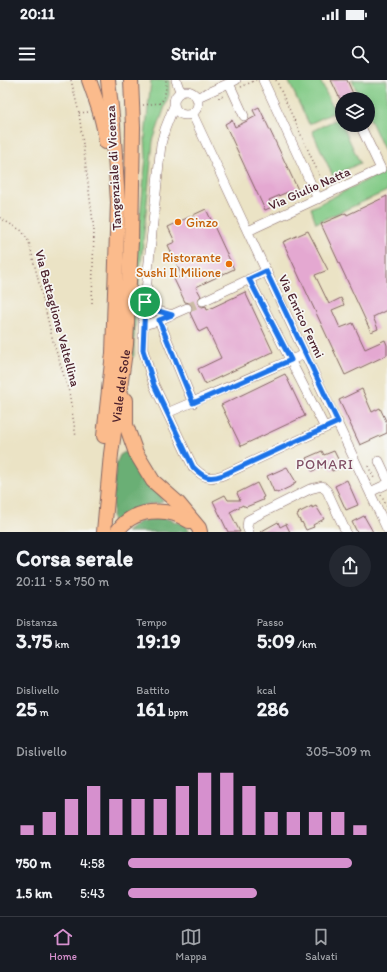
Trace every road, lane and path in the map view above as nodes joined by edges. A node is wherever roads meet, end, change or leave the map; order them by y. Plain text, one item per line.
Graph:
1 (71, 80) edge
2 (89, 80) edge
3 (108, 80) edge
4 (113, 80) edge
5 (130, 80) edge
6 (138, 80) edge
7 (166, 80) edge
8 (176, 80) edge
9 (263, 80) edge
10 (276, 80) edge
11 (227, 82) edge
12 (180, 91) junction
13 (198, 97) junction
14 (142, 105) dead end
15 (174, 106) junction
16 (91, 111) dead end
17 (79, 113) junction
18 (192, 113) junction
19 (182, 114) junction
20 (244, 116) dead end
21 (168, 123) junction
22 (133, 127) junction
23 (363, 132) edge
24 (327, 186) dead end
25 (318, 199) junction
26 (0, 218) edge
27 (248, 231) junction
28 (131, 240) junction
29 (117, 256) junction
30 (266, 271) junction
31 (249, 279) junction
32 (203, 301) tunnel mouth
33 (92, 302) dead end
34 (145, 302) junction
35 (187, 308) tunnel mouth
36 (172, 315) junction
37 (159, 320) junction
38 (143, 325) junction
39 (126, 344) junction
40 (305, 354) junction
41 (291, 360) junction
42 (193, 403) junction
43 (167, 413) junction
44 (338, 422) junction
45 (325, 428) junction
46 (76, 437) dead end
47 (379, 461) dead end
48 (387, 478) edge
49 (387, 484) edge
50 (370, 492) junction
51 (387, 529) edge
52 (200, 530) edge
53 (94, 532) edge
54 (104, 532) edge
55 (117, 532) edge
56 (249, 532) edge
57 (346, 532) edge

1 - 17 path
2 - 29 highway
3 - 29 highway, Tangenziale di Vicenza
4 - 28 highway, Tangenziale di Vicenza
5 - 22 highway
6 - 22 highway
7 - 14 path
8 - 12 street
9 - 25 street
10 - 24 path
11 - 13 street
11 - 20 street
12 - 13 street
12 - 15 street
13 - 18 street
15 - 19 street
15 - 21 street
16 - 17 path
17 - 33 path
18 - 19 street
18 - 27 street, Via Enrico Fermi
19 - 21 street
21 - 34 street
22 - 28 highway
23 - 25 street, Via Giulio Natta
25 - 27 street, Via Giulio Natta
26 - 46 path, Via Battaglione Valtellina
27 - 30 street, Via Enrico Fermi
28 - 39 highway, Viale del Sole
29 - 53 highway, Viale del Sole
30 - 31 street
30 - 40 street, Via Enrico Fermi
31 - 32 street
31 - 41 street
34 - 36 street
34 - 38 street
35 - 36 street
36 - 37 street
37 - 38 street
37 - 42 street
38 - 43 street
39 - 52 highway
39 - 54 highway, Viale del Sole
40 - 41 street
40 - 44 street, Via Enrico Fermi
41 - 42 street
41 - 45 street
42 - 43 street
43 - 45 street
44 - 45 street
44 - 50 street, Via Enrico Fermi
47 - 48 street
49 - 50 street
50 - 51 street, Via Enrico Fermi
52 - 55 highway
56 - 57 street

